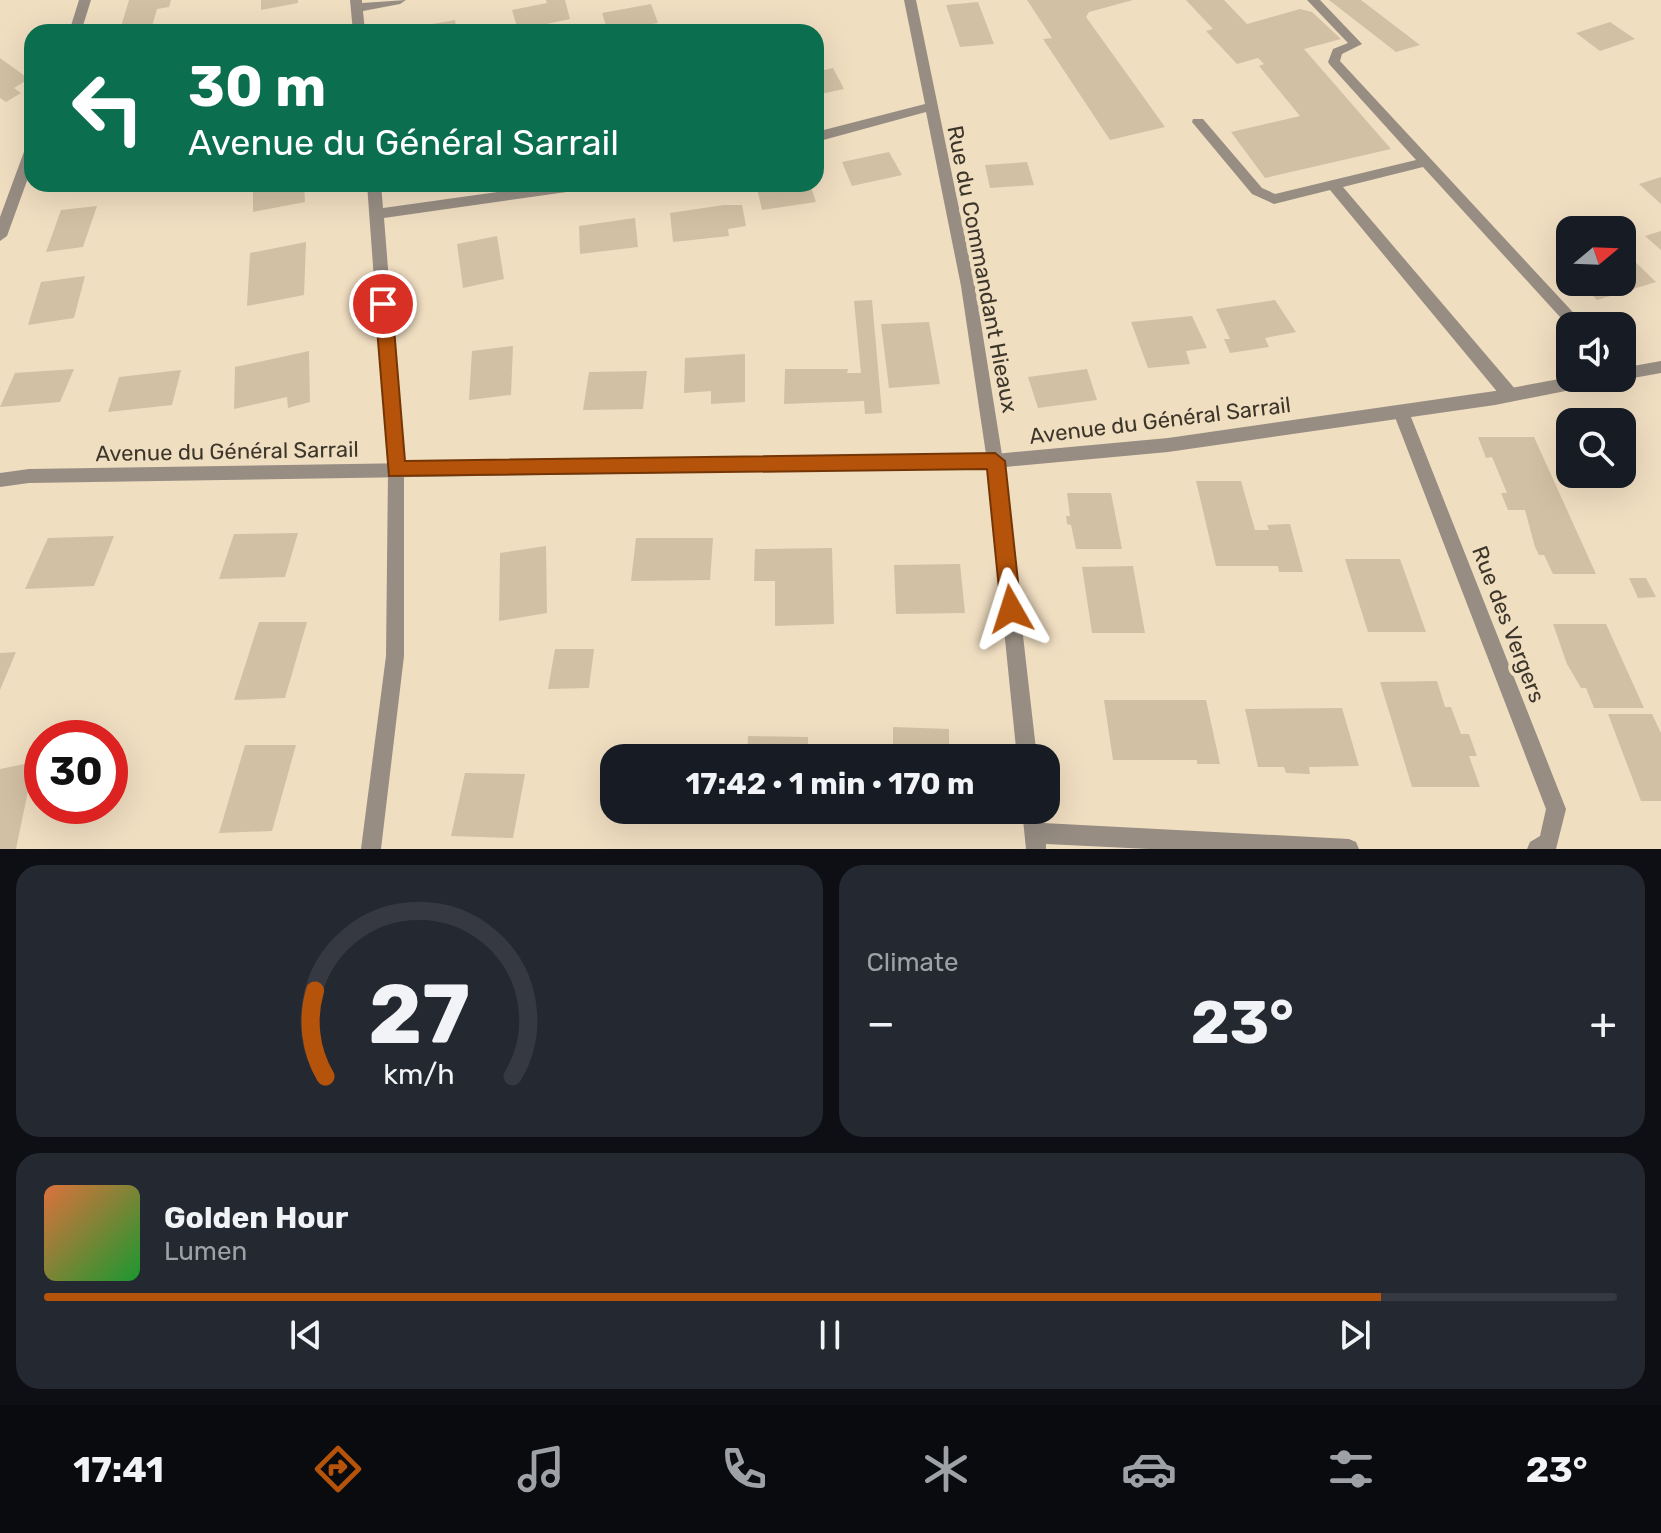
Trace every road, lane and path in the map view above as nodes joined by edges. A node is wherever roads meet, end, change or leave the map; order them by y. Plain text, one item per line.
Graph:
1 (85, 0) edge
2 (400, 0) edge
3 (910, 0) edge
4 (1313, 0) edge
5 (356, 4) edge
6 (78, 24) edge
7 (358, 24) edge
8 (930, 107) junction
9 (1198, 122) dead end
10 (824, 135) edge
11 (1426, 162) junction
12 (24, 167) edge
13 (1333, 184) junction
14 (375, 192) edge
15 (532, 192) edge
16 (377, 214) junction
17 (3, 216) edge
18 (0, 236) edge
19 (1564, 312) edge
20 (1661, 367) edge
21 (1636, 371) edge
22 (1556, 386) edge
23 (1510, 395) junction
24 (1401, 412) junction
25 (995, 461) junction
26 (396, 470) junction
27 (0, 480) edge
28 (1025, 744) edge
29 (1035, 841) edge
30 (371, 849) edge
31 (1349, 849) edge
32 (1537, 849) edge

1 - 6 street
2 - 5 street
3 - 8 street
4 - 11 street
5 - 7 street
8 - 10 street, Rue du Commandant Hieaux
8 - 25 street, Rue du Commandant Hieaux
9 - 13 street
11 - 13 street
11 - 19 street
12 - 17 street
13 - 23 street
14 - 16 street
15 - 16 street
16 - 26 street
17 - 18 street
20 - 21 street
22 - 23 street, Avenue du Général Sarrail
23 - 24 street, Avenue du Général Sarrail
24 - 25 street, Avenue du Général Sarrail
24 - 32 street, Rue des Vergers
25 - 26 street, Avenue du Général Sarrail
25 - 28 street, Rue du Commandant Hieaux
26 - 27 street, Avenue du Général Sarrail
26 - 30 street
29 - 31 street

